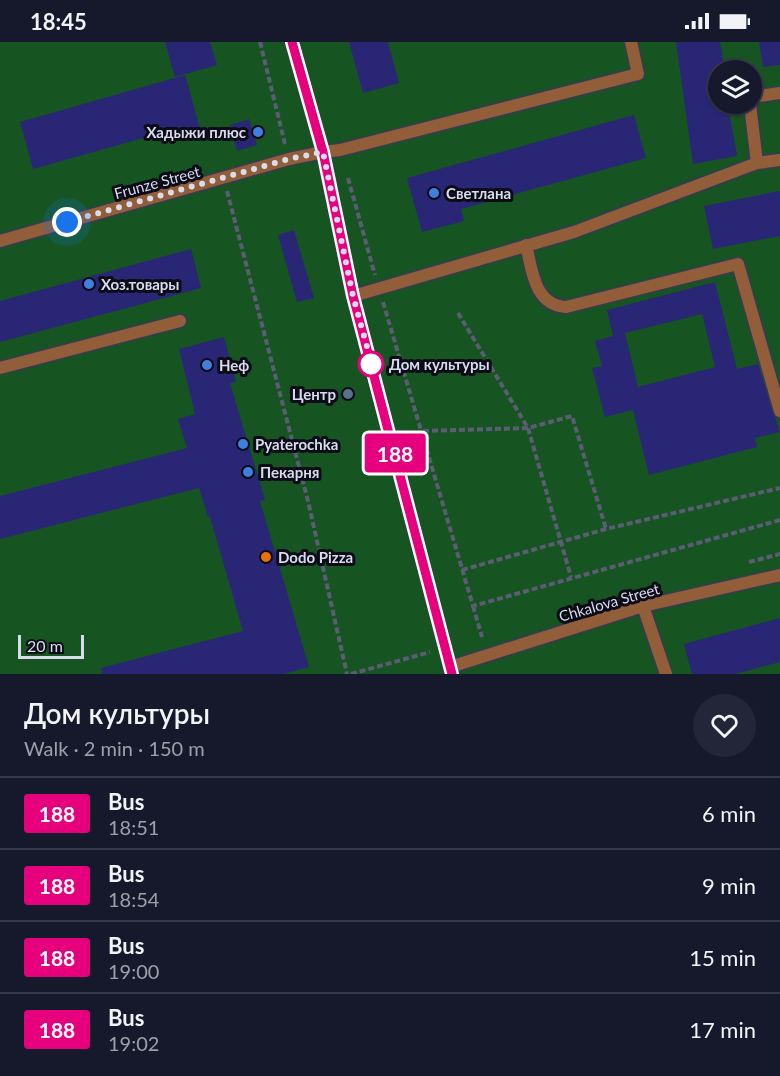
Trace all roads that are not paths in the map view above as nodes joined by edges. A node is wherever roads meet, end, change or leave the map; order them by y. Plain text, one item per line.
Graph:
1 (292, 42) edge
2 (631, 42) edge
3 (780, 93) edge
4 (762, 96) edge
5 (751, 114) edge
6 (323, 152) junction
7 (780, 160) edge
8 (757, 163) junction
9 (0, 241) edge
10 (526, 245) junction
11 (353, 296) junction
12 (180, 321) dead end
13 (0, 368) edge
14 (780, 411) edge
15 (780, 575) edge
16 (643, 606) junction
17 (451, 670) edge
18 (666, 674) edge

1 - 6 street
2 - 6 street, Frunze Street
3 - 4 street
5 - 8 street
6 - 9 street, Frunze Street
6 - 11 street
7 - 8 street
8 - 10 street
10 - 11 street
10 - 14 street
11 - 17 street
12 - 13 street
15 - 16 street, Chkalova Street
16 - 17 street, Chkalova Street
16 - 18 street

